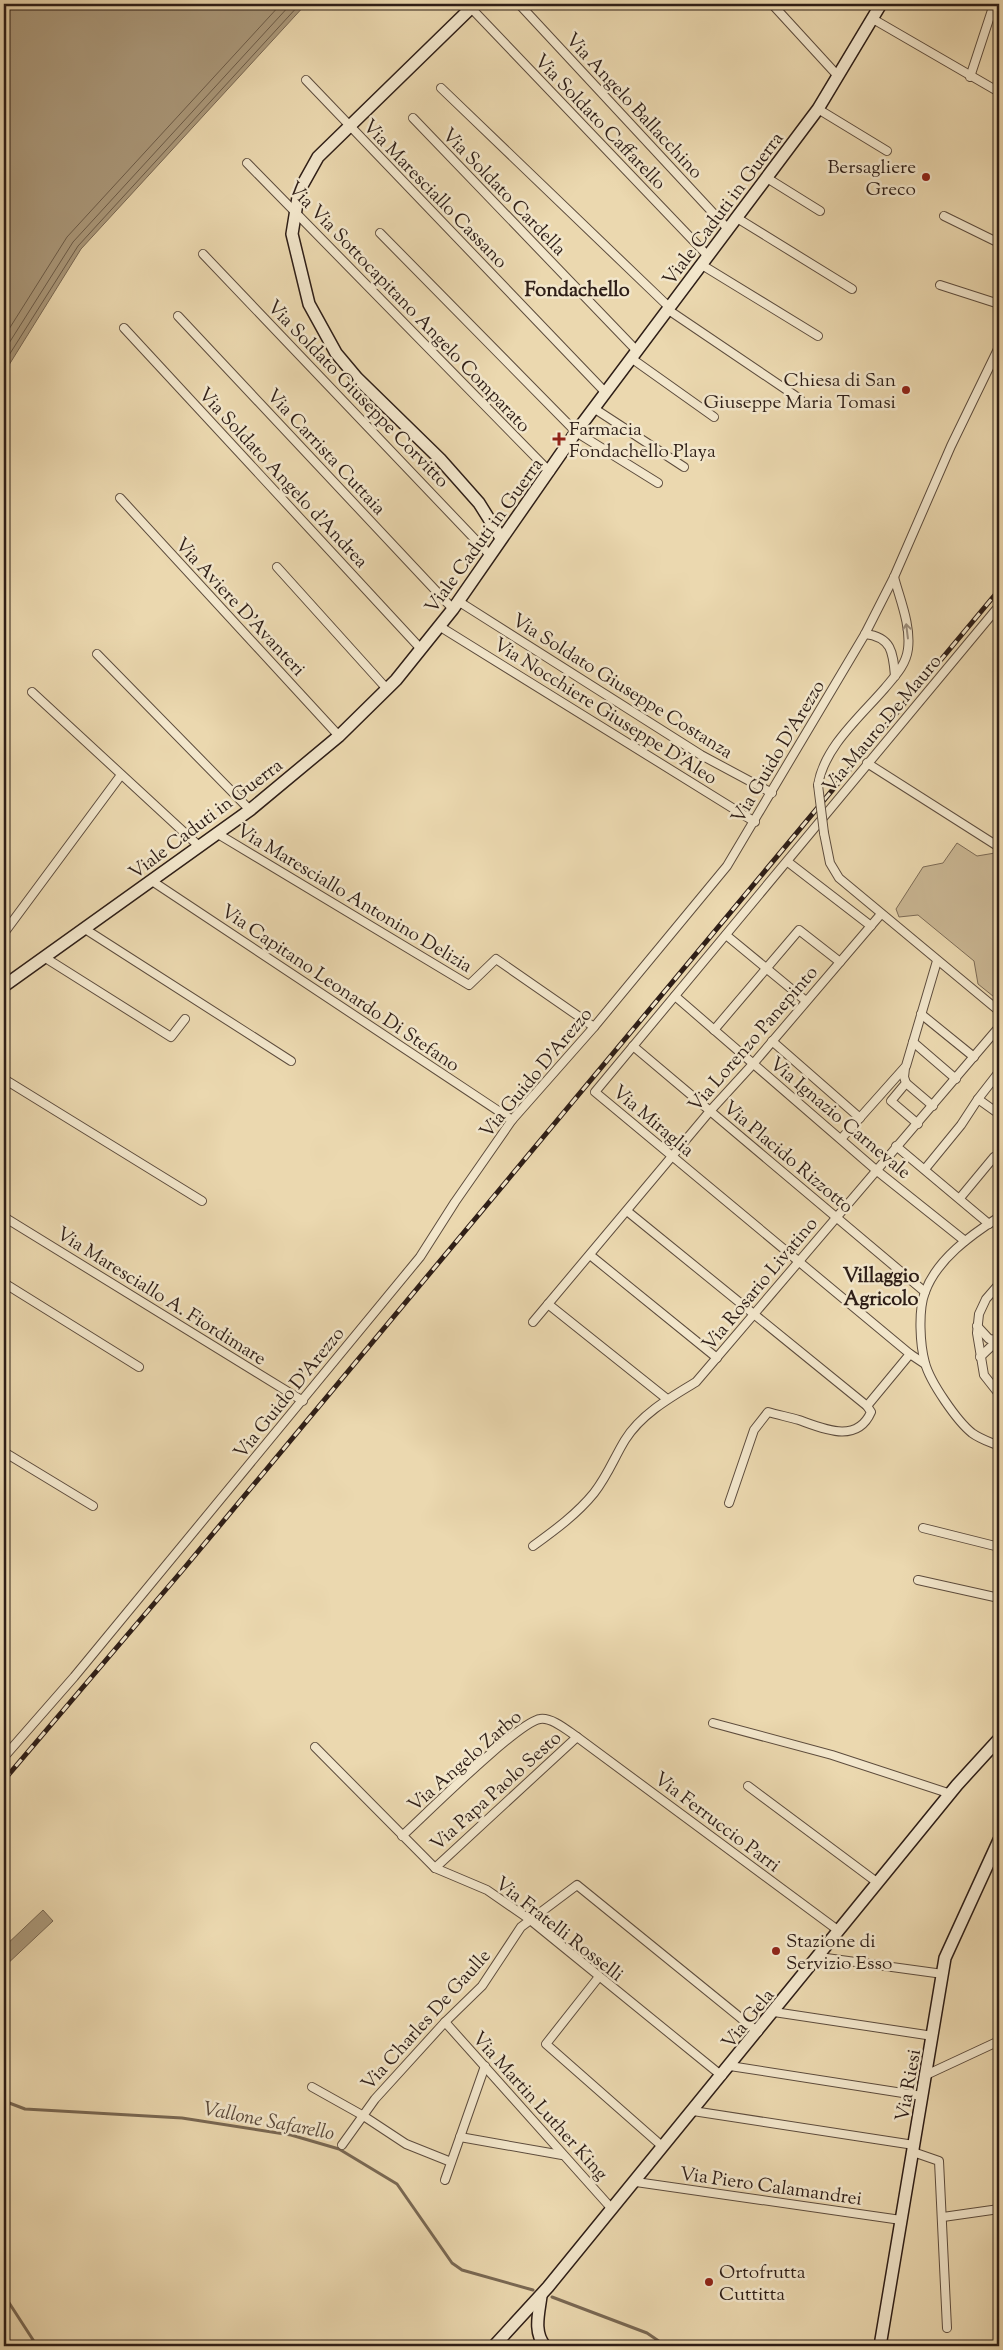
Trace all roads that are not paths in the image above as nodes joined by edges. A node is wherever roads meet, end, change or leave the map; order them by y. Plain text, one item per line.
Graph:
1 (519, 4) edge
2 (772, 4) edge
3 (881, 4) edge
4 (994, 4) edge
5 (473, 6) edge
6 (873, 19) junction
7 (838, 76) junction
8 (970, 77) junction
9 (306, 80) dead end
10 (441, 88) dead end
11 (999, 92) edge
12 (818, 109) junction
13 (413, 118) dead end
14 (349, 125) junction
15 (887, 151) dead end
16 (248, 163) dead end
17 (767, 178) junction
18 (295, 211) junction
19 (820, 211) dead end
20 (944, 216) dead end
21 (737, 218) junction
22 (728, 229) junction
23 (380, 233) dead end
24 (999, 243) edge
25 (203, 254) dead end
26 (705, 261) junction
27 (940, 285) dead end
28 (852, 289) dead end
29 (999, 304) edge
30 (668, 308) junction
31 (178, 316) dead end
32 (124, 328) dead end
33 (818, 336) dead end
34 (999, 347) edge
35 (634, 355) junction
36 (606, 392) junction
37 (800, 399) dead end
38 (595, 409) junction
39 (714, 417) dead end
40 (576, 432) junction
41 (684, 467) dead end
42 (550, 472) junction
43 (658, 483) dead end
44 (120, 498) dead end
45 (501, 538) junction
46 (490, 555) junction
47 (277, 567) dead end
48 (894, 577) junction
49 (456, 605) junction
50 (999, 606) edge
51 (439, 626) junction
52 (865, 634) junction
53 (421, 649) junction
54 (97, 654) dead end
55 (895, 676) junction
56 (388, 689) junction
57 (32, 692) dead end
58 (339, 736) junction
59 (867, 763) junction
60 (122, 775) junction
61 (772, 792) junction
62 (250, 810) junction
63 (755, 822) junction
64 (218, 834) junction
65 (200, 847) junction
66 (999, 847) edge
67 (788, 862) junction
68 (152, 881) junction
69 (881, 914) junction
70 (871, 926) junction
71 (85, 929) junction
72 (4, 933) edge
73 (726, 935) junction
74 (44, 957) junction
75 (937, 960) junction
76 (840, 962) junction
77 (766, 969) junction
78 (4, 986) edge
79 (675, 996) junction
80 (806, 1001) junction
81 (999, 1011) edge
82 (921, 1014) junction
83 (185, 1019) dead end
84 (594, 1027) junction
85 (999, 1027) edge
86 (714, 1030) junction
87 (772, 1041) junction
88 (913, 1042) junction
89 (633, 1046) junction
90 (974, 1057) junction
91 (290, 1061) dead end
92 (754, 1064) junction
93 (906, 1066) junction
94 (999, 1072) edge
95 (4, 1079) edge
96 (956, 1079) junction
97 (906, 1083) junction
98 (978, 1099) junction
99 (933, 1106) junction
100 (710, 1111) junction
101 (999, 1114) edge
102 (860, 1118) junction
103 (512, 1120) junction
104 (918, 1124) junction
105 (841, 1140) junction
106 (896, 1146) junction
107 (673, 1157) junction
108 (994, 1157) dead end
109 (925, 1169) junction
110 (876, 1170) junction
111 (960, 1198) junction
112 (202, 1201) dead end
113 (627, 1211) junction
114 (836, 1216) junction
115 (4, 1217) edge
116 (999, 1217) edge
117 (989, 1224) junction
118 (965, 1241) junction
119 (590, 1255) junction
120 (798, 1262) junction
121 (4, 1283) edge
122 (999, 1284) edge
123 (925, 1292) junction
124 (548, 1304) junction
125 (754, 1314) junction
126 (533, 1322) dead end
127 (977, 1325) junction
128 (998, 1340) edge
129 (910, 1354) junction
130 (980, 1357) junction
131 (716, 1358) junction
132 (925, 1364) junction
133 (139, 1367) dead end
134 (999, 1394) edge
135 (666, 1399) junction
136 (303, 1401) junction
137 (867, 1406) junction
138 (999, 1446) edge
139 (4, 1452) edge
140 (729, 1503) dead end
141 (93, 1506) dead end
142 (924, 1528) dead end
143 (533, 1546) dead end
144 (999, 1546) edge
145 (918, 1580) dead end
146 (999, 1598) edge
147 (713, 1723) dead end
148 (577, 1737) junction
149 (999, 1739) edge
150 (315, 1747) dead end
151 (4, 1757) edge
152 (748, 1786) dead end
153 (951, 1794) junction
154 (402, 1836) junction
155 (999, 1840) edge
156 (435, 1868) junction
157 (878, 1882) junction
158 (529, 1919) junction
159 (839, 1931) junction
160 (819, 1956) junction
161 (943, 1974) junction
162 (598, 1978) junction
163 (774, 2012) junction
164 (445, 2022) junction
165 (758, 2032) junction
166 (933, 2036) junction
167 (999, 2041) edge
168 (485, 2066) junction
169 (730, 2066) junction
170 (926, 2075) junction
171 (722, 2076) junction
172 (312, 2086) dead end
173 (922, 2096) junction
174 (693, 2111) junction
175 (362, 2115) junction
176 (460, 2137) junction
177 (342, 2144) dead end
178 (663, 2148) junction
179 (914, 2148) junction
180 (562, 2156) junction
181 (451, 2162) junction
182 (445, 2180) dead end
183 (636, 2182) junction
184 (999, 2209) edge
185 (612, 2210) junction
186 (943, 2217) junction
187 (901, 2220) junction
188 (540, 2296) junction
189 (514, 2325) junction
190 (947, 2328) dead end
191 (541, 2344) edge
192 (494, 2346) edge
193 (509, 2346) edge
194 (880, 2346) edge

1 - 22 street, Via Angelo Ballacchino
2 - 7 street
3 - 6 street, Viale Caduti in Guerra
4 - 8 street
5 - 14 street
5 - 26 street, Via Soldato Caffarello
6 - 7 street, Viale Caduti in Guerra
6 - 8 street
7 - 12 street, Viale Caduti in Guerra
8 - 11 street
9 - 14 street, Via Maresciallo Cassano
10 - 30 street
12 - 15 street
12 - 17 street, Viale Caduti in Guerra
13 - 35 street, Via Soldato Cardella
14 - 18 street
14 - 36 street, Via Maresciallo Cassano
16 - 18 street, Via Via Sottocapitano Angelo Comparato
17 - 19 street
17 - 21 street, Viale Caduti in Guerra
18 - 42 street, Via Via Sottocapitano Angelo Comparato
18 - 45 street
20 - 24 street
21 - 22 street, Viale Caduti in Guerra
21 - 28 street
22 - 26 street, Viale Caduti in Guerra
23 - 40 street
25 - 46 street, Via Soldato Giuseppe Corvitto
26 - 30 street, Viale Caduti in Guerra
26 - 33 street, Via Soldato Caffarello
27 - 29 street
30 - 35 street, Viale Caduti in Guerra
30 - 37 street
31 - 49 street, Via Carrista Cuttaia
32 - 53 street, Via Soldato Angelo d'Andrea
34 - 48 street, Via Guido D'Arezzo
35 - 36 street, Viale Caduti in Guerra
35 - 39 street, Via Soldato Cardella
36 - 38 street, Viale Caduti in Guerra
38 - 40 street, Viale Caduti in Guerra
38 - 41 street
40 - 42 street, Viale Caduti in Guerra
40 - 43 street
42 - 45 street, Viale Caduti in Guerra
44 - 58 street, Via Aviere D'Avanteri
45 - 46 street, Viale Caduti in Guerra
46 - 49 street, Viale Caduti in Guerra
47 - 56 street
48 - 52 street, Via Guido D'Arezzo
55 -> 48 street
49 - 51 street, Viale Caduti in Guerra
49 - 61 street, Via Soldato Giuseppe Costanza
50 - 59 street, Via Mauro De Mauro
51 - 53 street, Viale Caduti in Guerra
51 - 63 street, Via Nocchiere Giuseppe D'Aleo
52 - 55 street
52 - 61 street, Via Guido D'Arezzo
53 - 56 street, Viale Caduti in Guerra
54 - 62 street, Via Maresciallo Antonino Delizia
55 - 69 street, bridge
56 - 58 street, Viale Caduti in Guerra
57 - 60 street
58 - 62 street, Viale Caduti in Guerra
59 - 66 street
59 - 67 street, Via Mauro De Mauro
60 - 65 street
60 - 72 street
61 - 63 street, Via Guido D'Arezzo
62 - 64 street, Viale Caduti in Guerra
63 - 84 street, Via Guido D'Arezzo
64 - 65 street, Viale Caduti in Guerra
64 - 84 street, Via Maresciallo Antonino Delizia
65 - 68 street, Viale Caduti in Guerra
67 - 70 street
67 - 73 street, Via Miraglia
68 - 71 street, Viale Caduti in Guerra
68 - 103 street, Via Capitano Leonardo Di Stefano
69 - 70 street, Via Lorenzo Panepinto
69 - 75 street
70 - 76 street, Via Lorenzo Panepinto
71 - 74 street, Viale Caduti in Guerra
71 - 91 street
73 - 77 street
73 - 79 street, Via Miraglia
74 - 78 street, Viale Caduti in Guerra
74 - 83 street
75 - 81 street
75 - 82 street
76 - 77 street
76 - 80 street, Via Lorenzo Panepinto
77 - 80 street
77 - 86 street
79 - 86 street, Via Ignazio Carnevale
79 - 89 street, Via Miraglia
80 - 87 street, Via Lorenzo Panepinto
82 - 88 street
82 - 90 street
84 - 103 street, Via Guido D'Arezzo
85 - 90 street, Via Rosario Livatino
86 - 92 street, Via Ignazio Carnevale
87 - 92 street, Via Lorenzo Panepinto
87 - 102 street
88 - 93 street
88 - 96 street
89 - 100 street, Via Placido Rizzotto
89 - 107 street, Via Miraglia
90 - 96 street, Via Rosario Livatino
92 - 100 street, Via Lorenzo Panepinto
92 - 105 street, Via Ignazio Carnevale
93 - 97 street
93 - 102 street
94 - 98 street
95 - 112 street
96 - 99 street, Via Rosario Livatino
97 - 99 street
97 - 104 street
98 - 101 street
98 - 109 street
99 - 104 street, Via Rosario Livatino
100 - 107 street, Via Lorenzo Panepinto
100 - 114 street, Via Placido Rizzotto
102 - 105 street
103 - 136 street, Via Guido D'Arezzo
104 - 106 street, Via Rosario Livatino
105 - 110 street, Via Ignazio Carnevale
106 - 109 street
106 - 110 street, Via Rosario Livatino
107 - 113 street, Via Lorenzo Panepinto
107 - 120 street, Via Miraglia
108 - 111 street
109 - 111 street
110 - 114 street, Via Rosario Livatino
110 - 118 street, Via Ignazio Carnevale
111 - 117 street
113 - 119 street, Via Lorenzo Panepinto
113 - 125 street
114 - 120 street, Via Rosario Livatino
114 - 123 street, Via Placido Rizzotto
115 - 136 street, Via Maresciallo A. Fiordimare
116 - 117 street
117 - 118 street
118 - 123 street
119 - 124 street, Via Lorenzo Panepinto
119 - 131 street
120 - 125 street, Via Rosario Livatino
120 - 129 street, Via Miraglia
121 - 133 street
122 - 127 street
123 - 132 street
124 - 126 street, Via Lorenzo Panepinto
124 - 135 street
125 - 131 street, Via Rosario Livatino
125 - 137 street
127 - 128 street
127 - 130 street
128 - 130 street
129 - 132 street, Via Miraglia
129 - 137 street
130 - 134 street
131 - 135 street, Via Rosario Livatino
132 - 138 street
135 - 143 street, Via Rosario Livatino
136 - 151 street, Via Guido D'Arezzo
137 - 140 street
139 - 141 street
142 - 144 street
145 - 146 street
147 - 153 street
148 - 154 street, Via Angelo Zarbo
148 - 156 street, Via Papa Paolo Sesto
148 - 159 street, Via Ferruccio Parri
149 - 153 street, Via Gela
150 - 154 street, Via Fratelli Rosselli
152 - 157 street
153 - 157 street, Via Gela
154 - 156 street, Via Fratelli Rosselli
155 - 161 street, Via Riesi
156 - 158 street, Via Fratelli Rosselli
157 - 159 street, Via Gela
158 - 162 street, Via Fratelli Rosselli
158 - 164 street, Via Charles De Gaulle
158 - 165 street, Via Charles De Gaulle
159 - 160 street, Via Gela
160 - 161 street
160 - 163 street, Via Gela
161 - 166 street, Via Riesi
162 - 171 street, Via Fratelli Rosselli
162 - 178 street
163 - 165 street, Via Gela
163 - 166 street
164 - 168 street, Via Martin Luther King
164 - 175 street, Via Charles De Gaulle
165 - 169 street, Via Gela
166 - 170 street, Via Riesi
167 - 170 street
168 - 176 street
168 - 180 street, Via Martin Luther King
169 - 171 street, Via Gela
169 - 173 street
170 - 173 street, Via Riesi
171 - 174 street, Via Gela
172 - 175 street, Via Charles De Gaulle
173 - 179 street, Via Riesi
174 - 178 street, Via Gela
174 - 179 street
175 - 177 street
175 - 181 street, Via Charles De Gaulle
176 - 180 street
176 - 181 street
178 - 183 street, Via Gela
179 - 186 street
179 - 187 street, Via Riesi
180 - 185 street, Via Martin Luther King
181 - 182 street
183 - 185 street, Via Gela
183 - 187 street, Via Piero Calamandrei
184 - 186 street
185 - 188 street, Via Gela
186 - 190 street
187 - 194 street, Via Riesi
188 - 189 street, Via Gela
188 - 191 street
189 - 192 street, Via Gela
189 - 193 street

